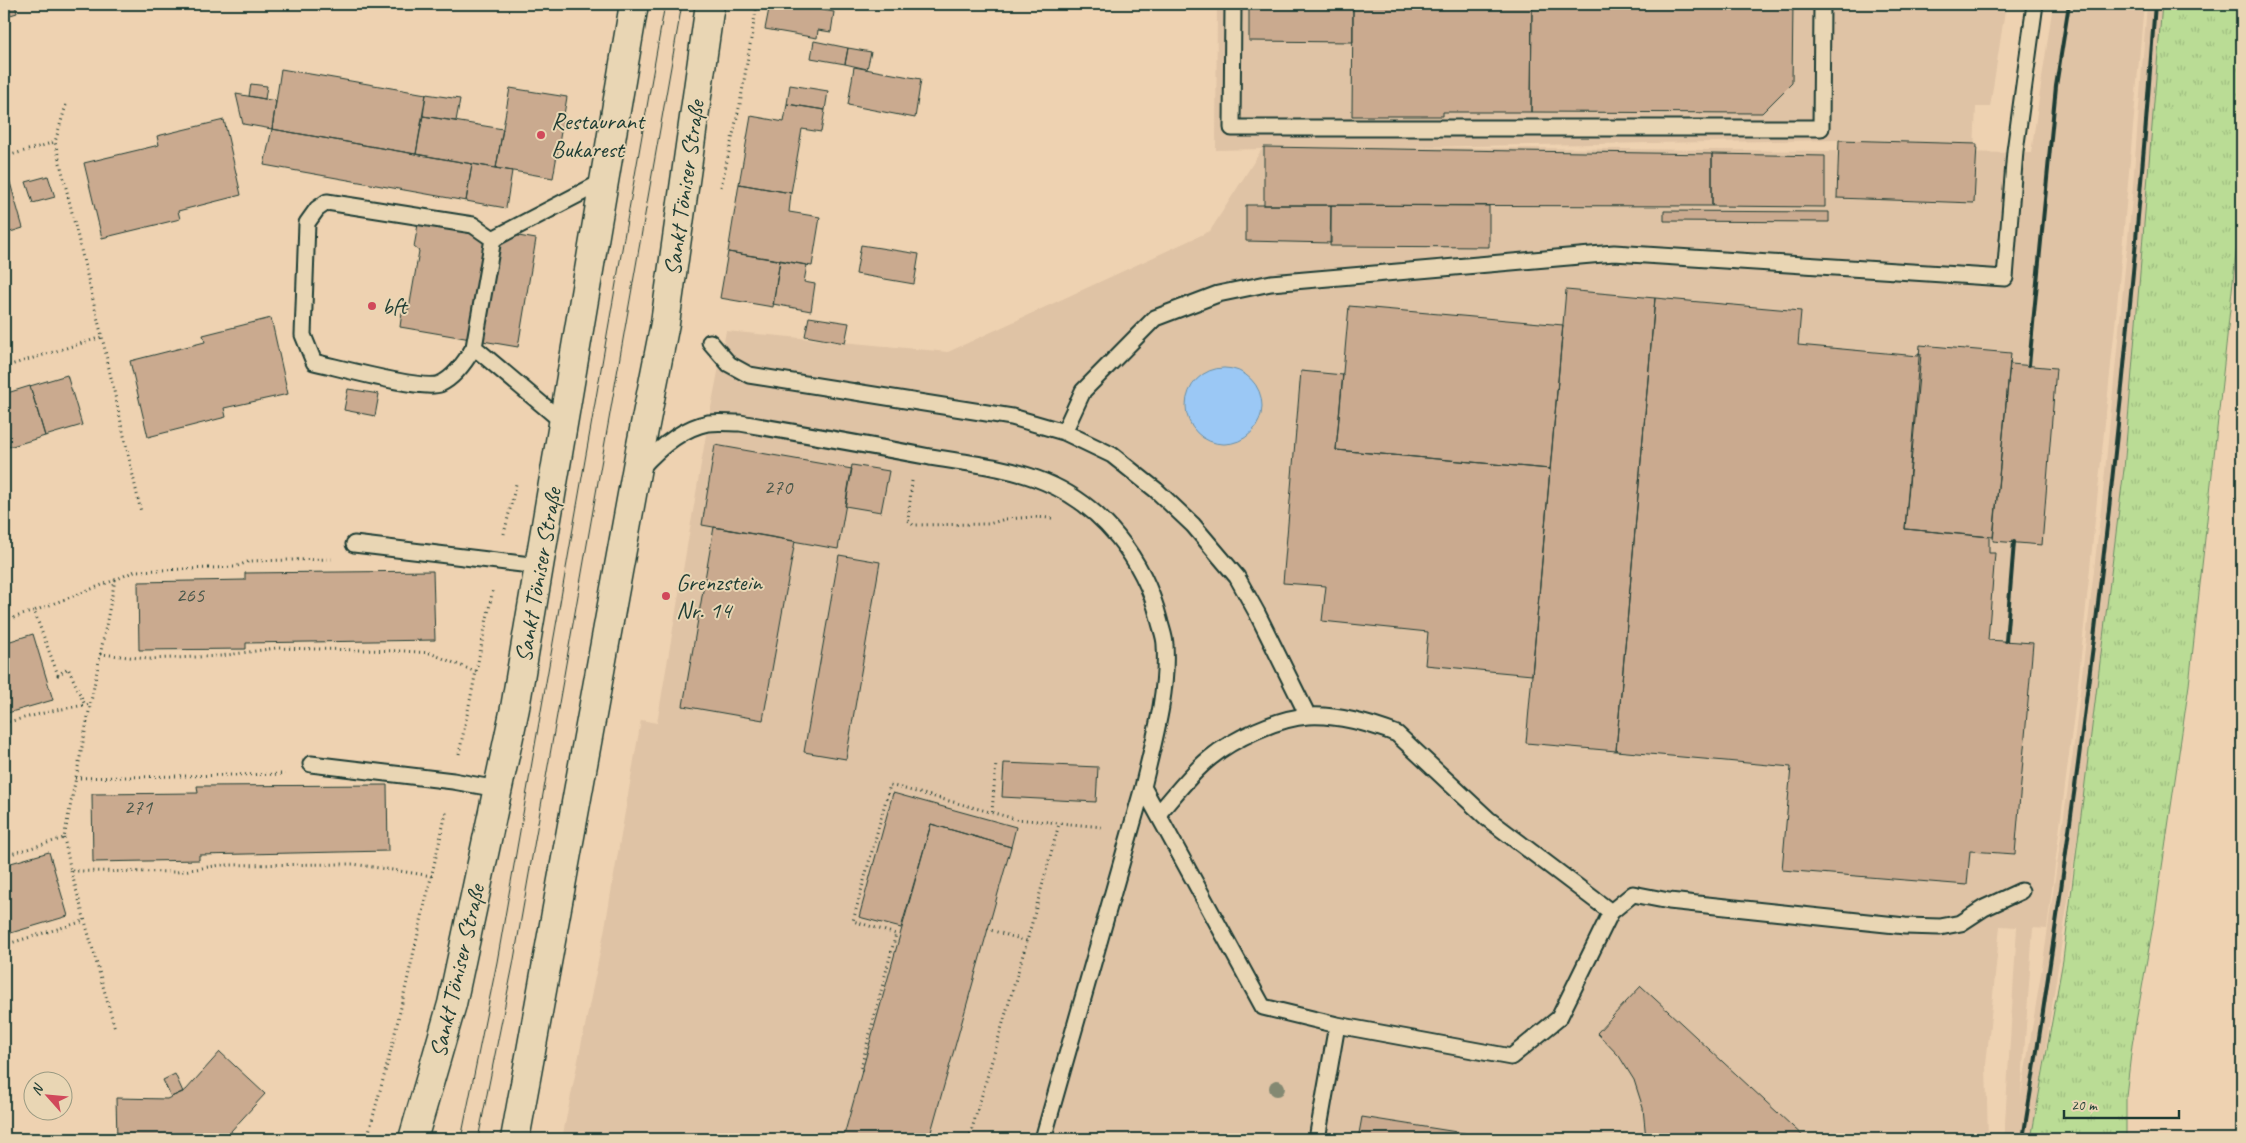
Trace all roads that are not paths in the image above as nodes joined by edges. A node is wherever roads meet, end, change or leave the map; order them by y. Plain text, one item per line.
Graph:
1 (634, 4) edge
2 (710, 4) edge
3 (1233, 4) edge
4 (1822, 4) edge
5 (2035, 4) edge
6 (606, 180) junction
7 (493, 238) junction
8 (710, 342) dead end
9 (474, 347) junction
10 (564, 423) junction
11 (1064, 432) junction
12 (635, 474) junction
13 (354, 544) road end
14 (539, 566) junction
15 (1308, 716) junction
16 (311, 764) road end
17 (1143, 787) junction
18 (498, 789) junction
19 (1158, 814) junction
20 (2021, 890) dead end
21 (1612, 912) junction
22 (1337, 1025) junction
23 (413, 1139) edge
24 (515, 1139) edge
25 (1043, 1139) edge
26 (1317, 1139) edge

1 - 6 main road, Sankt Töniser Straße
2 - 12 main road, Sankt Töniser Straße
3 - 4 lane
5 - 11 lane
6 - 7 lane
6 - 10 main road, Sankt Töniser Straße
7 - 9 lane
7 - 9 lane
8 - 11 lane
9 - 10 lane
10 - 14 main road, Sankt Töniser Straße
11 - 15 lane
12 - 17 lane
12 - 24 main road, Sankt Töniser Straße
13 - 14 lane
14 - 18 main road, Sankt Töniser Straße
15 - 19 lane
15 - 21 lane
16 - 18 lane
17 - 19 lane
17 - 25 lane
18 - 23 main road, Sankt Töniser Straße
19 - 22 lane
20 - 21 lane
21 - 22 lane
22 - 26 lane

